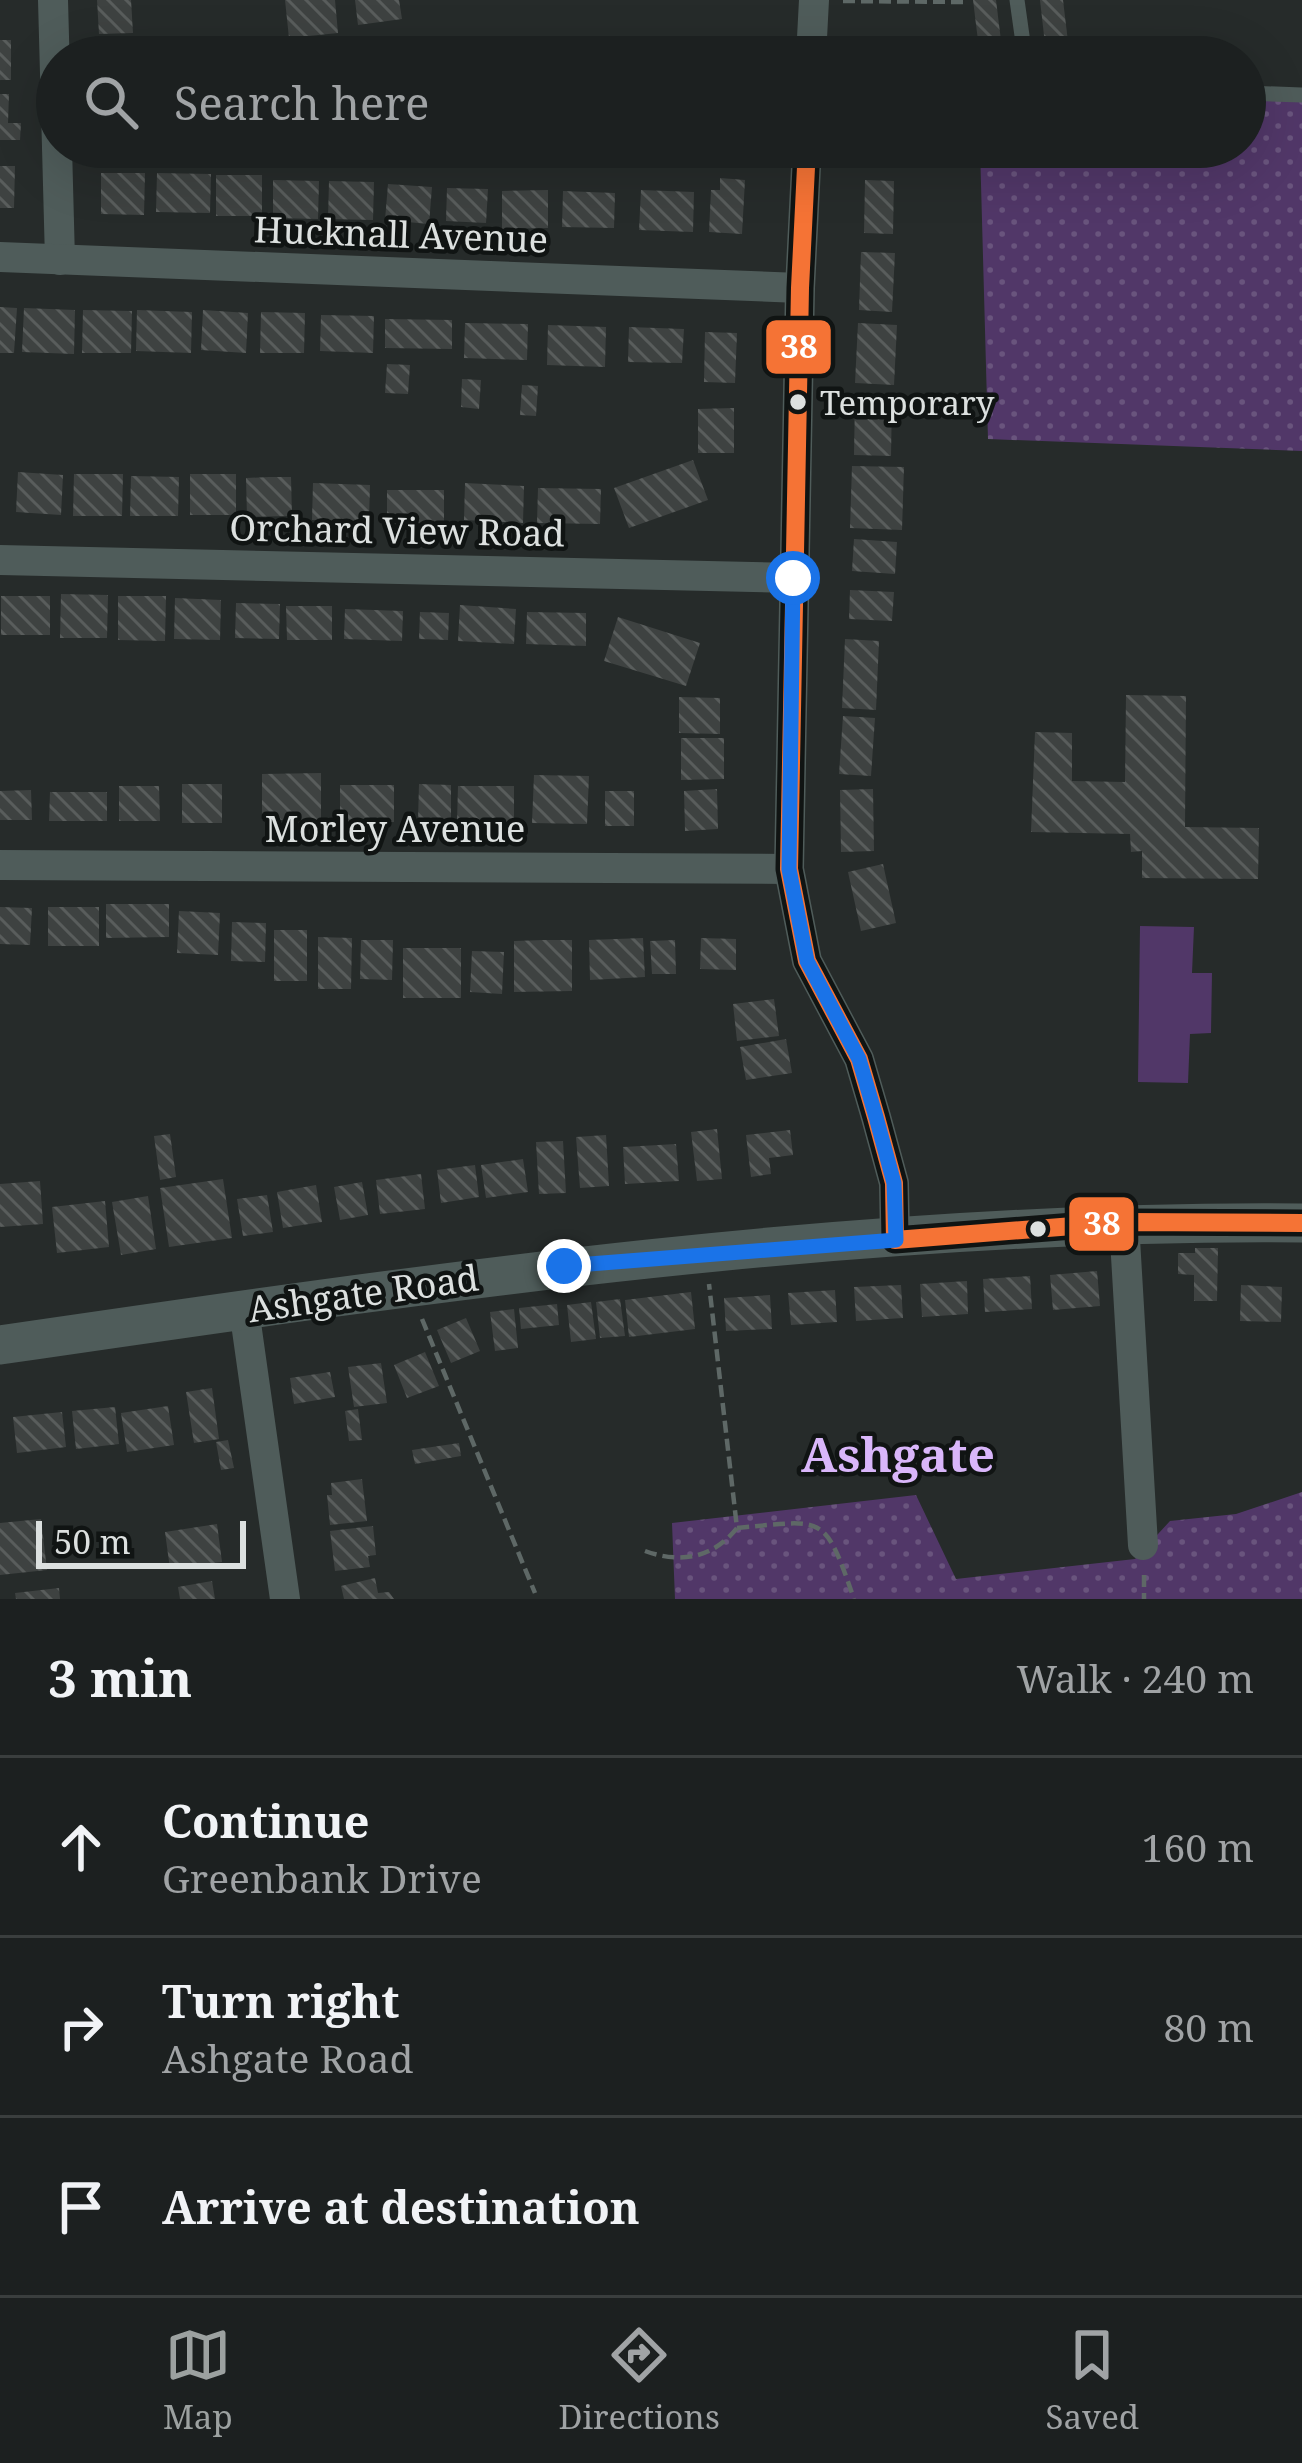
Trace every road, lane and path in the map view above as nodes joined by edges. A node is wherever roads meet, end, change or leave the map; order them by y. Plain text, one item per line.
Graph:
1 (53, 0) edge
2 (814, 0) edge
3 (1017, 0) edge
4 (964, 2) edge
5 (54, 36) edge
6 (812, 36) edge
7 (1022, 36) edge
8 (1266, 93) edge
9 (1302, 94) edge
10 (58, 168) edge
11 (806, 168) edge
12 (0, 257) edge
13 (60, 260) junction
14 (800, 288) junction
15 (0, 560) edge
16 (793, 578) junction
17 (0, 865) edge
18 (789, 869) junction
19 (1124, 1222) junction
20 (1302, 1223) edge
21 (896, 1240) junction
22 (706, 1255) junction
23 (409, 1286) junction
24 (244, 1309) junction
25 (0, 1345) edge
26 (737, 1528) junction
27 (1143, 1545) dead end
28 (645, 1550) dead end
29 (535, 1593) dead end
30 (285, 1599) edge
31 (854, 1599) edge

1 - 5 street
2 - 4 path
2 - 6 street
3 - 7 lane
8 - 9 lane
10 - 13 street
11 - 14 street
12 - 13 street, Hucknall Avenue
13 - 14 street, Hucknall Avenue
14 - 16 street
15 - 16 street, Orchard View Road
16 - 18 street
17 - 18 street, Morley Avenue
18 - 21 street
19 - 20 street, Ashgate Road
19 - 21 street, Ashgate Road
19 - 27 street
21 - 22 street, Ashgate Road
22 - 23 street, Ashgate Road
22 - 26 path
23 - 24 street, Ashgate Road
23 - 29 path
24 - 25 street, Ashgate Road
24 - 30 street
26 - 28 path
26 - 31 path

